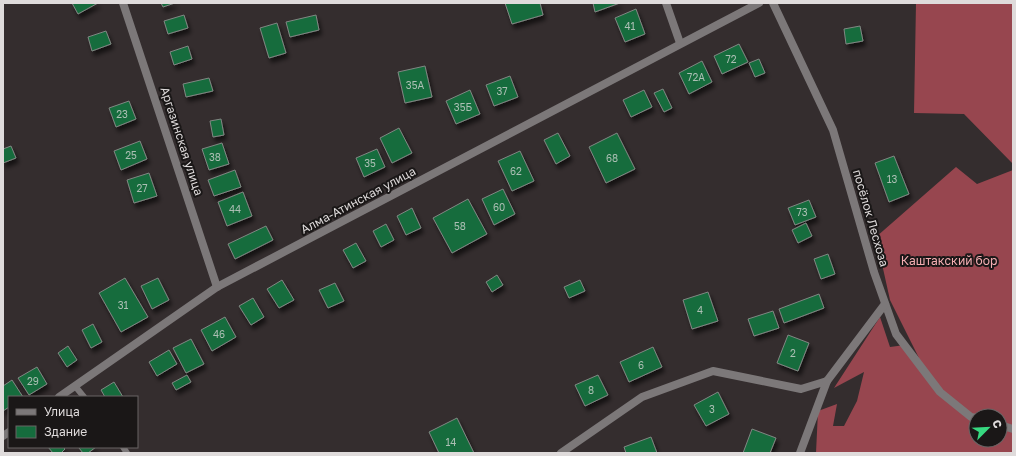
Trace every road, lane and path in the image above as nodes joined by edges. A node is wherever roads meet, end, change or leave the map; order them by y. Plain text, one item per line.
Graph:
1 (123, 3) edge
2 (666, 3) edge
3 (759, 3) edge
4 (773, 3) edge
5 (680, 43) junction
6 (217, 287) junction
7 (885, 304) junction
8 (827, 381) junction
9 (75, 386) junction
10 (60, 396) edge
11 (83, 396) edge
12 (968, 415) edge
13 (561, 453) edge
14 (800, 453) edge

1 - 6 street, Аргазинская улица
2 - 5 street
3 - 5 street, Алма-Атинская улица
4 - 7 street, посёлок Лесхоза
5 - 6 street, Алма-Атинская улица
6 - 9 street, Алма-Атинская улица
7 - 8 street
7 - 12 street, посёлок Лесхоза
8 - 13 street
8 - 14 street
9 - 10 street, Алма-Атинская улица
9 - 11 lane

